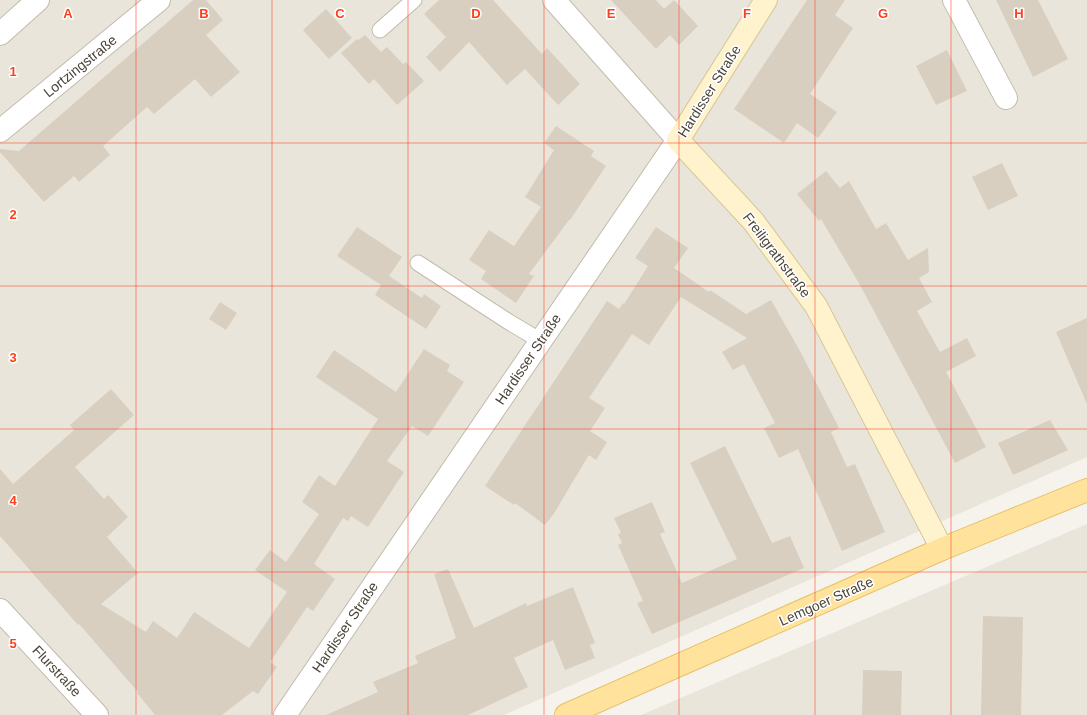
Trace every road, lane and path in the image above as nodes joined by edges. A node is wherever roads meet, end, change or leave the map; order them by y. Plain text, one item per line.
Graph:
1 (38, 0) edge
2 (159, 0) edge
3 (414, 0) edge
4 (554, 0) edge
5 (766, 0) edge
6 (954, 0) edge
7 (380, 30) dead end
8 (0, 34) edge
9 (1006, 98) dead end
10 (0, 131) edge
11 (678, 140) junction
12 (418, 263) dead end
13 (541, 341) junction
14 (1087, 490) edge
15 (942, 549) junction
16 (0, 610) edge
17 (97, 715) edge
18 (285, 715) edge
19 (566, 715) edge

1 - 8 street
2 - 10 street, Lortzingstraße
3 - 7 lane
4 - 11 street, Freiligrathstraße
5 - 11 street, Hardisser Straße
6 - 9 street
11 - 13 street, Hardisser Straße
11 - 15 street, Freiligrathstraße
12 - 13 lane
13 - 18 street, Hardisser Straße
14 - 15 main road, Lemgoer Straße
15 - 19 main road, Lemgoer Straße
16 - 17 street, Flurstraße

